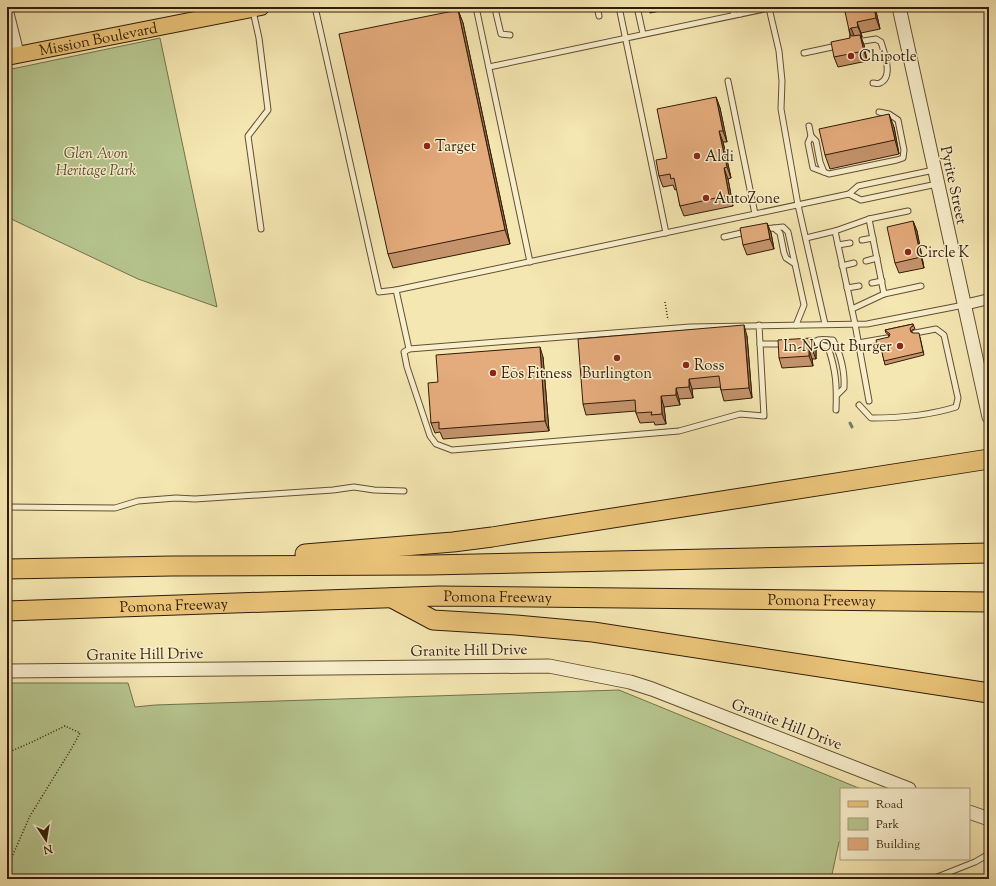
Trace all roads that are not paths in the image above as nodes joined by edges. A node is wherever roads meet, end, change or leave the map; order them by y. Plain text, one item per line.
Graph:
1 (7, 7) edge
2 (315, 7) edge
3 (476, 7) edge
4 (496, 7) edge
5 (597, 7) edge
6 (619, 7) edge
7 (637, 7) edge
8 (732, 7) edge
9 (738, 7) edge
10 (899, 7) edge
11 (257, 8) edge
12 (745, 10) edge
13 (737, 15) junction
14 (599, 16) dead end
15 (643, 34) junction
16 (510, 35) dead end
17 (625, 38) junction
18 (856, 42) edge
19 (837, 46) edge
20 (804, 53) dead end
21 (13, 56) edge
22 (489, 67) junction
23 (728, 80) dead end
24 (873, 83) dead end
25 (878, 112) dead end
26 (809, 126) dead end
27 (811, 136) junction
28 (934, 170) junction
29 (824, 172) junction
30 (937, 184) junction
31 (849, 194) junction
32 (798, 204) junction
33 (908, 211) dead end
34 (755, 214) junction
35 (869, 219) junction
36 (774, 228) junction
37 (261, 229) dead end
38 (757, 230) edge
39 (751, 231) edge
40 (835, 232) junction
41 (666, 233) junction
42 (724, 237) dead end
43 (806, 238) junction
44 (873, 238) junction
45 (862, 240) dead end
46 (850, 243) dead end
47 (838, 245) junction
48 (877, 258) junction
49 (866, 261) dead end
50 (530, 262) junction
51 (854, 263) dead end
52 (794, 264) junction
53 (842, 266) junction
54 (882, 281) junction
55 (872, 283) dead end
56 (860, 286) dead end
57 (921, 286) dead end
58 (847, 288) junction
59 (396, 290) junction
60 (884, 294) junction
61 (989, 299) edge
62 (964, 305) junction
63 (852, 309) junction
64 (825, 324) junction
65 (855, 324) junction
66 (796, 325) junction
67 (759, 326) junction
68 (915, 333) edge
69 (887, 338) edge
70 (811, 343) junction
71 (858, 343) junction
72 (760, 344) junction
73 (804, 344) edge
74 (791, 345) edge
75 (409, 349) junction
76 (836, 394) junction
77 (868, 401) dead end
78 (859, 405) dead end
79 (836, 410) dead end
80 (989, 417) edge
81 (989, 459) edge
82 (404, 491) dead end
83 (7, 507) edge
84 (985, 553) edge
85 (172, 566) junction
86 (7, 569) edge
87 (390, 597) junction
88 (989, 602) edge
89 (7, 611) edge
90 (7, 671) edge
91 (989, 693) edge
92 (907, 788) edge
93 (970, 812) edge
94 (989, 819) edge
95 (989, 854) edge
96 (932, 879) edge

1 - 21 street
2 - 59 lane
3 - 22 lane
4 - 16 lane
5 - 14 lane
6 - 17 lane
7 - 15 lane
8 - 13 lane
9 - 13 lane
10 - 28 street, Pyrite Street
11 - 21 main road, Mission Boulevard
11 - 37 lane
12 - 13 lane
12 - 32 lane
13 - 15 lane
15 - 17 lane
17 - 22 lane
17 - 41 lane
18 - 24 lane
19 - 20 lane
22 - 50 lane
23 - 34 lane
25 - 29 lane
26 - 27 lane
27 - 29 lane
27 - 29 lane
28 - 30 street, Pyrite Street
28 - 31 lane
30 - 31 lane
30 - 62 street, Pyrite Street
31 - 32 lane
32 - 34 lane
32 - 43 lane
33 - 35 lane
34 - 41 lane
35 - 40 lane
35 - 44 lane
36 - 38 lane
36 - 52 lane
36 - 52 lane
39 - 42 lane
40 - 43 lane
40 - 47 lane
41 - 50 lane
43 - 64 lane
44 - 45 lane
44 - 48 lane
46 - 47 lane
47 - 53 lane
48 - 49 lane
48 - 54 lane
50 - 59 lane
51 - 53 lane
52 - 66 lane
53 - 58 lane
54 - 55 lane
54 - 60 lane
56 - 58 lane
57 - 60 lane
58 - 63 lane
59 - 75 lane
60 - 63 lane
61 - 62 street
62 - 65 lane
62 - 80 street, Pyrite Street
63 - 65 lane
64 - 65 lane
64 - 66 lane
65 - 71 lane
66 - 67 lane
67 - 72 lane
67 - 75 lane
68 - 78 lane
69 - 71 lane
70 - 73 lane
70 - 76 lane
70 - 76 lane
71 - 77 lane
72 - 74 lane
72 - 75 lane
76 - 79 lane
81 - 85 highway
82 - 83 lane
84 - 85 highway, Pomona Freeway
85 - 86 highway, Pomona Freeway
87 - 88 highway, Pomona Freeway
87 - 89 highway, Pomona Freeway
87 - 91 highway
90 - 92 street, Granite Hill Drive
93 - 94 street
95 - 96 lane

